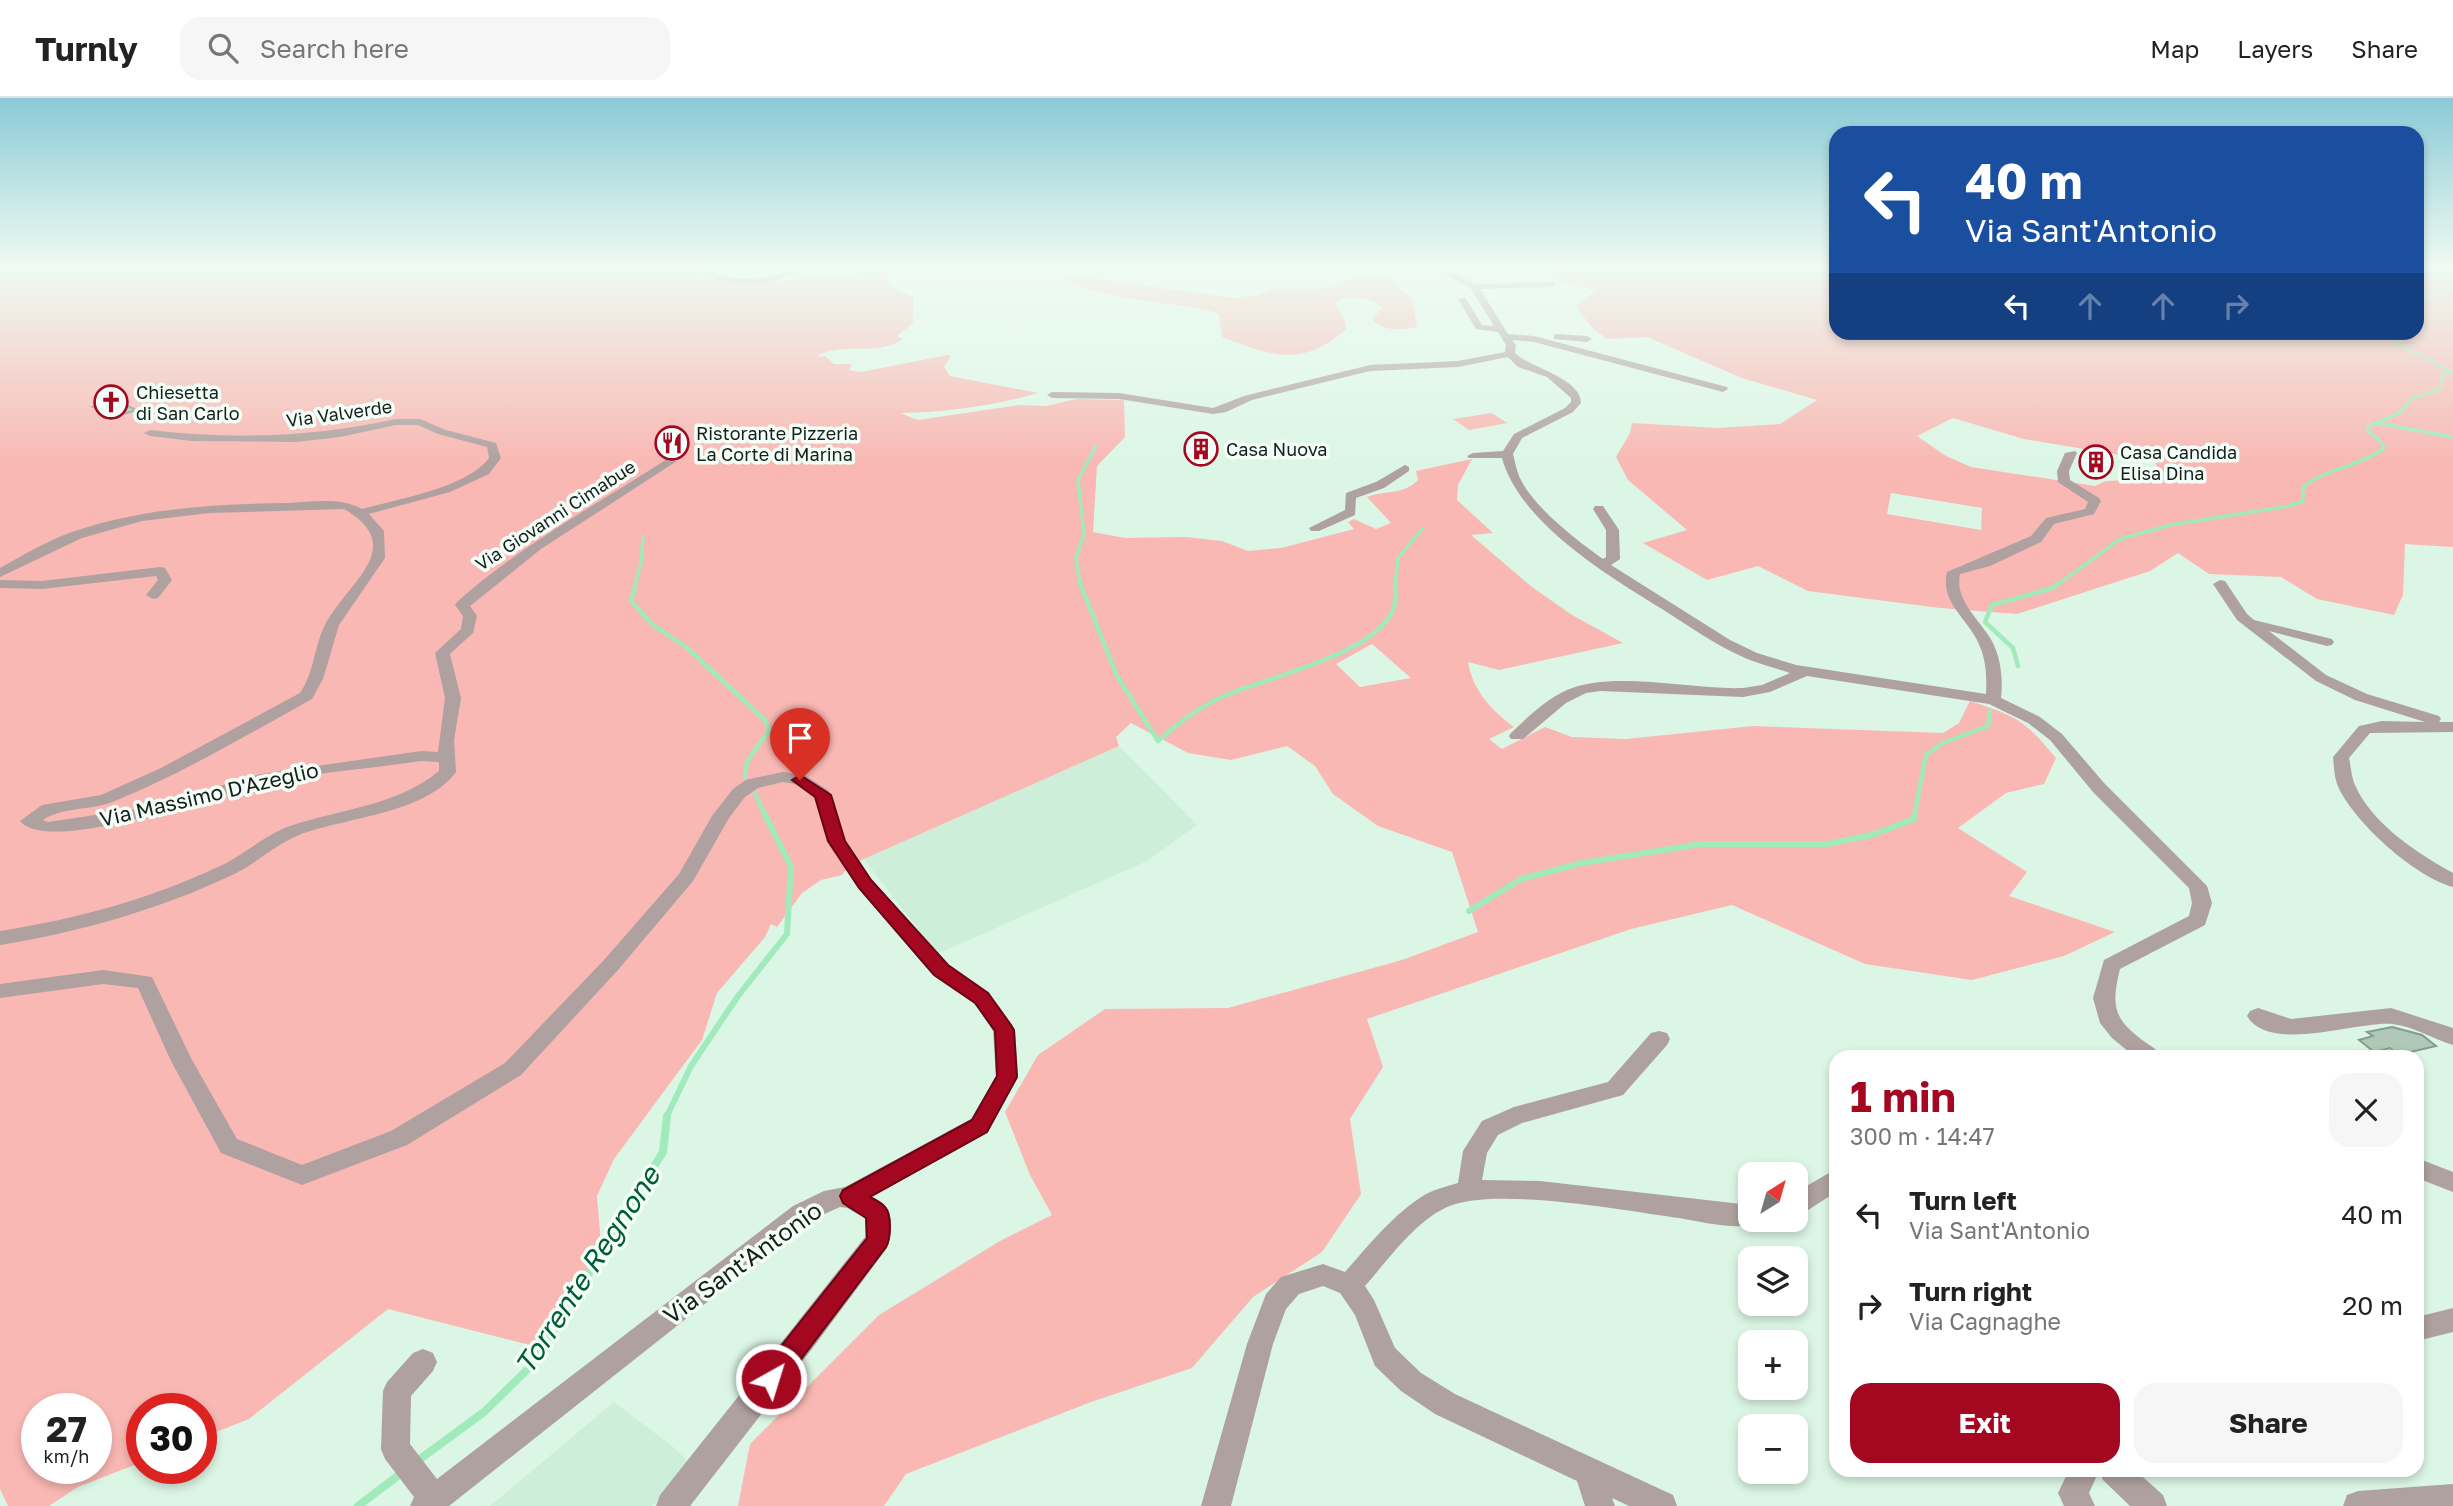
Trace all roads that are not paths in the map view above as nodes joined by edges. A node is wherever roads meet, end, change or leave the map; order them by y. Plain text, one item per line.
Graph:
1 (1501, 333) junction
2 (1587, 339) dead end
3 (1510, 354) junction
4 (1723, 389) dead end
5 (1052, 395) dead end
6 (150, 433) dead end
7 (2071, 453) dead end
8 (1507, 454) junction
9 (1473, 456) dead end
10 (671, 461) dead end
11 (1405, 469) dead end
12 (1599, 509) dead end
13 (360, 513) junction
14 (1315, 528) dead end
15 (1601, 564) junction
16 (0, 573) edge
17 (0, 584) edge
18 (2220, 584) dead end
19 (153, 595) dead end
20 (2249, 622) junction
21 (2327, 642) dead end
22 (1806, 670) junction
23 (1993, 700) junction
24 (2453, 726) edge
25 (1517, 736) dead end
26 (447, 757) junction
27 (2453, 881) edge
28 (0, 938) edge
29 (0, 991) edge
30 (2259, 1016) dead end
31 (2453, 1037) edge
32 (1659, 1039) dead end
33 (2140, 1050) edge
34 (2424, 1171) edge
35 (2453, 1182) edge
36 (1829, 1184) edge
37 (1469, 1189) junction
38 (851, 1196) junction
39 (1808, 1197) edge
40 (1738, 1215) edge
41 (1349, 1285) junction
42 (2453, 1320) edge
43 (2424, 1327) edge
44 (423, 1362) dead end
45 (1588, 1473) junction
46 (2081, 1477) edge
47 (2121, 1477) edge
48 (425, 1494) edge
49 (2453, 1500) edge
50 (671, 1506) edge
51 (1216, 1506) edge
52 (1600, 1506) edge
53 (1662, 1506) edge
54 (2080, 1506) edge
55 (2152, 1506) edge
56 (2358, 1506) edge

1 - 2 street
1 - 3 street
1 - 4 street
3 - 5 street
3 - 8 street
6 - 13 street, Via Valverde
7 - 23 street
8 - 9 street
8 - 15 street
10 - 26 street, Via Giovanni Cimabue
11 - 14 street
12 - 15 street
13 - 16 street
13 - 26 street, Via Massimo D'Azeglio
15 - 22 street
17 - 19 street
18 - 20 street
20 - 21 street
20 - 24 street
22 - 23 street
22 - 25 street
23 - 33 street
24 - 27 street
26 - 28 street
29 - 38 street, Via Sant'Antonio
30 - 31 street
32 - 37 street
34 - 35 street
36 - 39 street
37 - 40 street
37 - 41 street
38 - 48 street, Via Sant'Antonio
38 - 50 street
41 - 45 street
41 - 51 street
42 - 43 street
44 - 48 street
45 - 52 street
45 - 53 street
46 - 54 street
47 - 55 street
49 - 56 street

